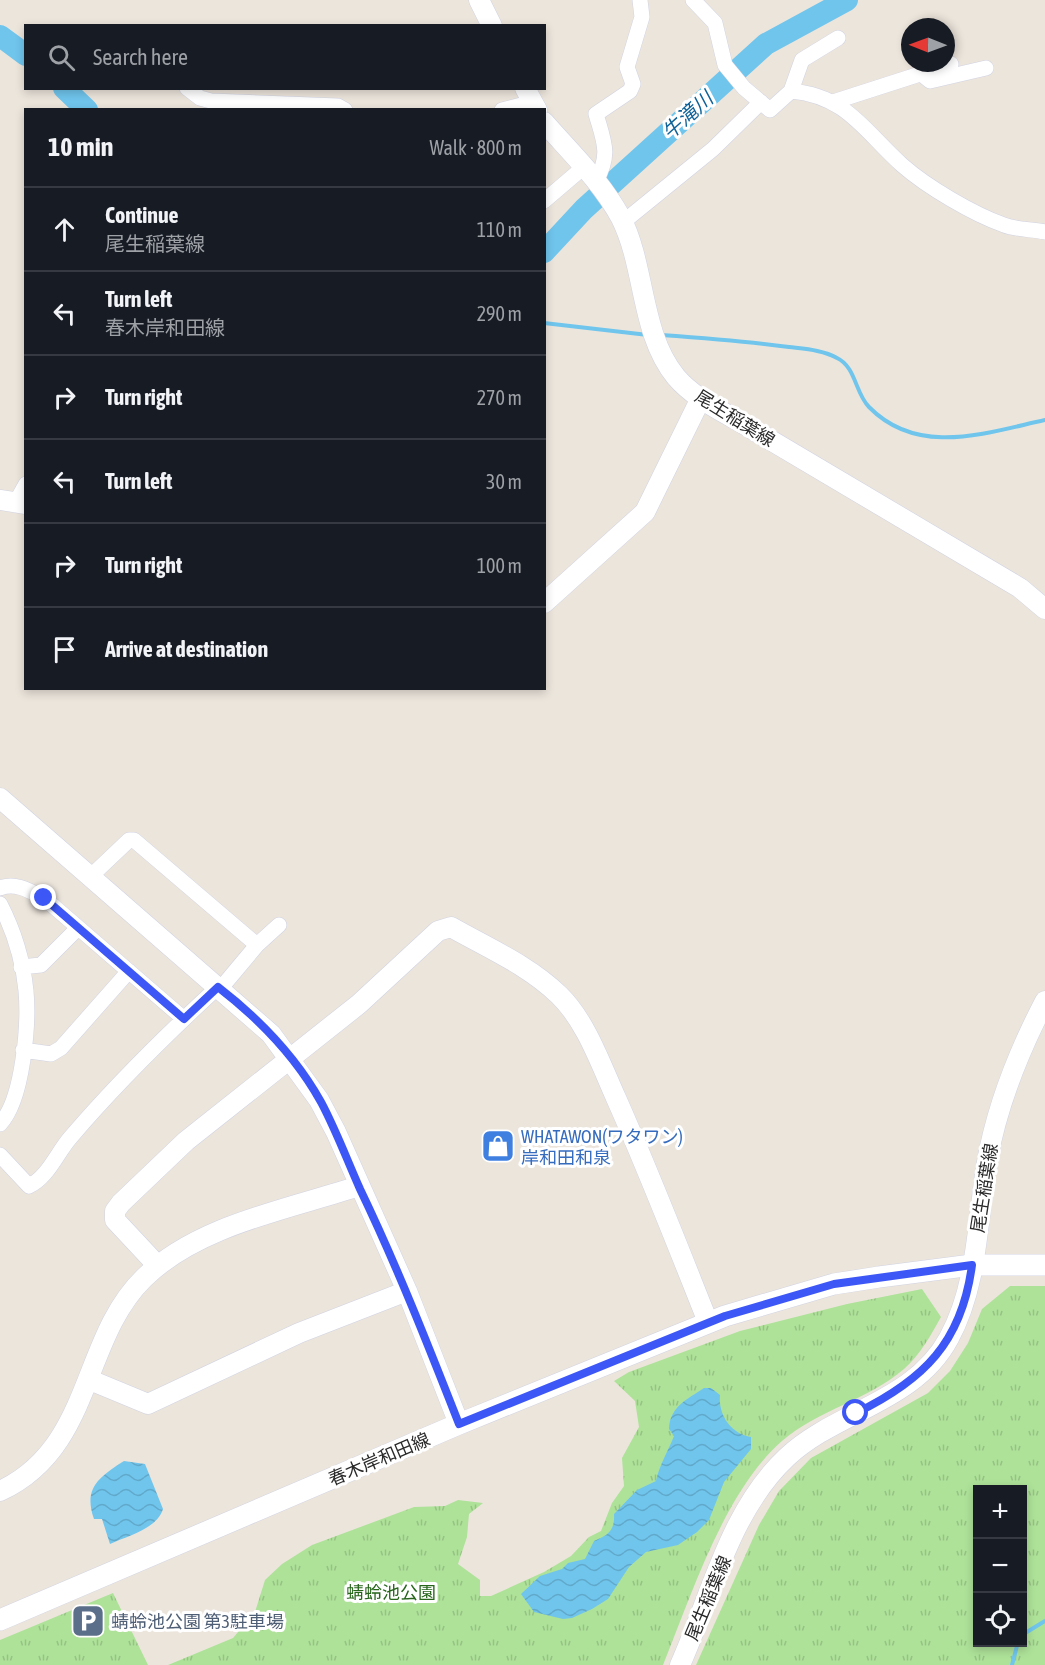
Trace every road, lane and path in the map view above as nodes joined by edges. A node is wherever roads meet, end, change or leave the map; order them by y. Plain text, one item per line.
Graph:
1 (479, 0) edge
2 (640, 0) edge
3 (693, 0) edge
4 (491, 24) edge
5 (838, 38) dead end
6 (986, 68) dead end
7 (926, 72) edge
8 (920, 74) junction
9 (190, 90) edge
10 (791, 91) junction
11 (532, 100) edge
12 (761, 102) junction
13 (833, 102) junction
14 (342, 108) edge
15 (508, 108) edge
16 (546, 124) edge
17 (591, 173) junction
18 (546, 200) edge
19 (622, 221) junction
20 (1045, 232) edge
21 (701, 398) junction
22 (24, 487) edge
23 (14, 502) edge
24 (546, 601) edge
25 (1045, 609) edge
26 (0, 798) edge
27 (90, 877) junction
28 (0, 888) edge
29 (0, 904) edge
30 (279, 925) dead end
31 (78, 928) junction
32 (257, 945) junction
33 (21, 967) junction
34 (129, 971) junction
35 (220, 988) junction
36 (1045, 1001) edge
37 (184, 1019) junction
38 (23, 1050) junction
39 (292, 1060) junction
40 (0, 1124) edge
41 (0, 1155) edge
42 (359, 1186) junction
43 (972, 1265) junction
44 (1045, 1265) edge
45 (158, 1266) junction
46 (407, 1291) junction
47 (708, 1322) junction
48 (90, 1380) junction
49 (459, 1424) junction
50 (0, 1491) edge
51 (0, 1620) edge
52 (680, 1665) edge

1 - 4 street
2 - 17 street
3 - 12 street
5 - 10 street
6 - 8 street
7 - 8 street
8 - 13 street
9 - 14 street
10 - 12 street
10 - 13 street
11 - 15 street
12 - 19 street
13 - 20 street
16 - 17 street, 尾生稲葉線
17 - 18 street
17 - 19 street, 尾生稲葉線
19 - 21 street, 尾生稲葉線
21 - 24 street
21 - 25 street, 尾生稲葉線
22 - 23 street
26 - 27 street
27 - 32 street
27 - 35 street
28 - 31 street
29 - 33 street
30 - 32 street
31 - 33 street
31 - 34 street
32 - 35 street
33 - 38 street
34 - 37 street
34 - 38 street
35 - 37 street
35 - 39 street
36 - 43 street, 尾生稲葉線
37 - 41 street
38 - 40 street
39 - 42 street
39 - 45 street
39 - 47 street
42 - 45 street
42 - 46 street
43 - 44 main road, 春木岸和田線
43 - 47 main road, 春木岸和田線
43 - 52 street, 尾生稲葉線
45 - 48 street
46 - 48 street
46 - 49 street
47 - 49 main road, 春木岸和田線
48 - 50 street
49 - 51 main road, 春木岸和田線

